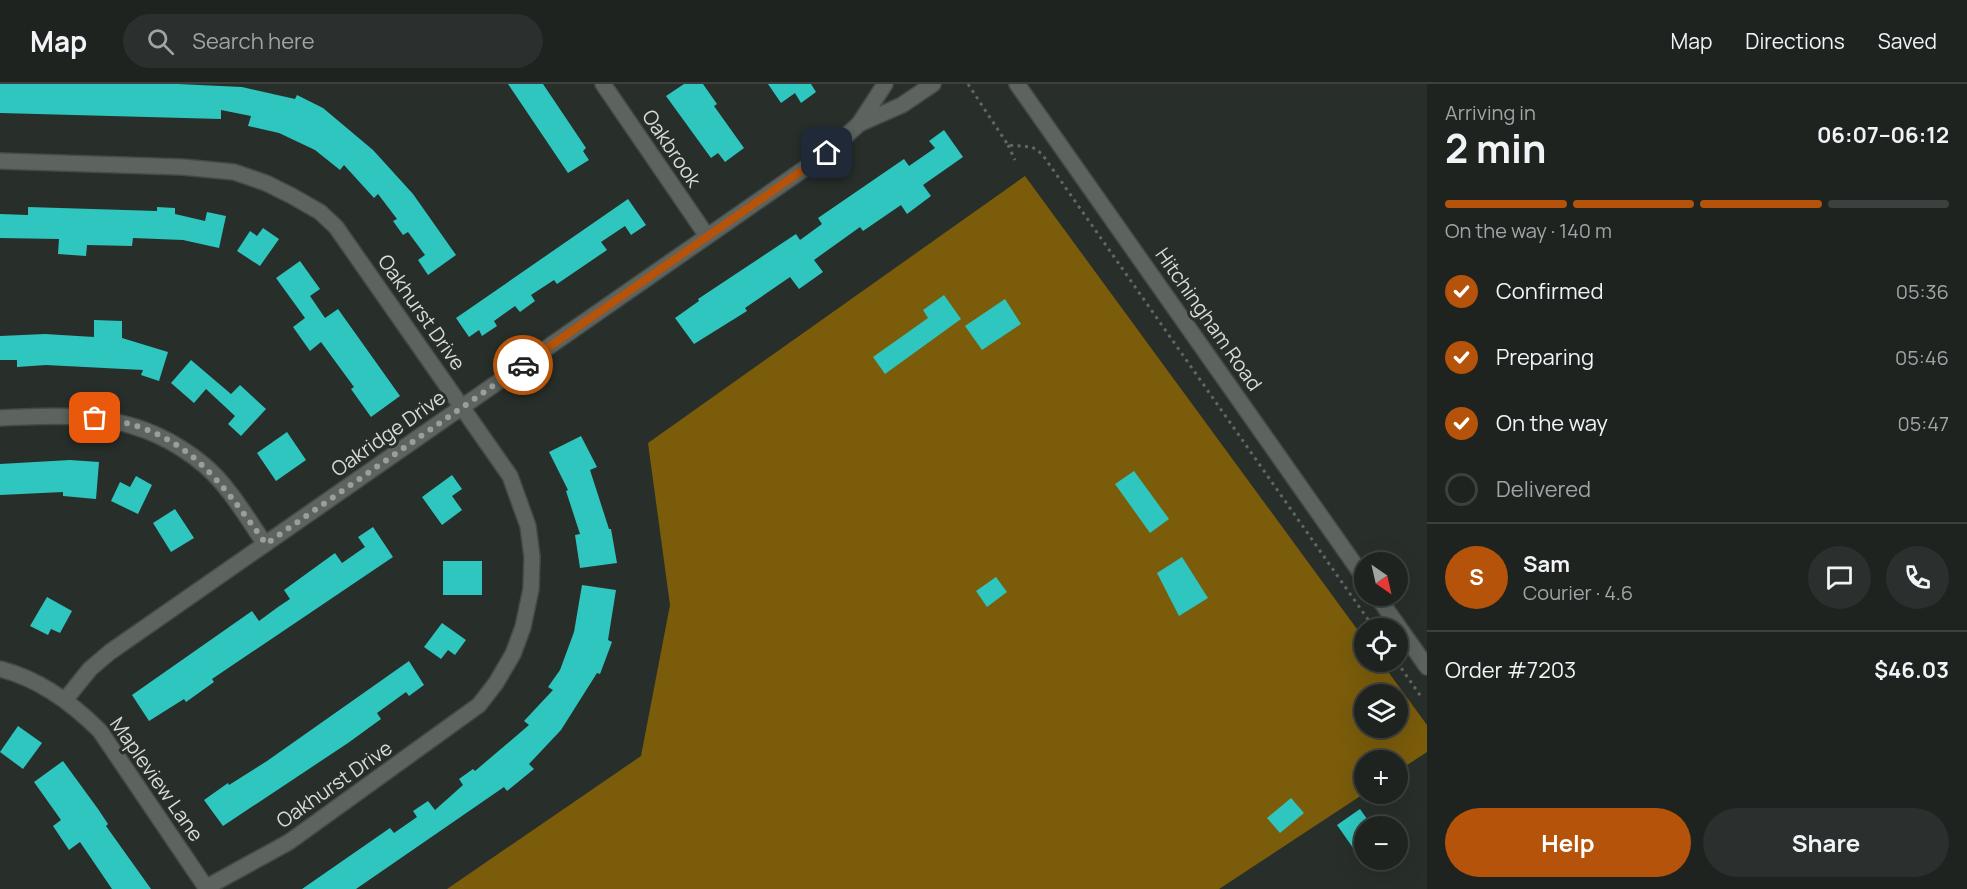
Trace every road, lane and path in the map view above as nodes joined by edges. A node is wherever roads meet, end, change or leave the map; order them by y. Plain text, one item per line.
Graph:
1 (603, 84) edge
2 (885, 84) edge
3 (933, 84) edge
4 (968, 84) edge
5 (1017, 84) edge
6 (859, 124) junction
7 (1008, 145) junction
8 (1015, 160) dead end
9 (0, 161) edge
10 (707, 236) junction
11 (463, 407) junction
12 (0, 418) edge
13 (266, 544) junction
14 (1354, 563) edge
15 (1384, 606) edge
16 (1367, 618) edge
17 (1427, 667) edge
18 (0, 669) edge
19 (1403, 672) edge
20 (1422, 698) dead end
21 (65, 700) junction
22 (207, 888) edge

1 - 10 street, Oakbrook
2 - 6 street, Oakridge Drive
3 - 6 street, Oakridge Drive
4 - 7 path
5 - 14 street, Hitchingham Road
6 - 10 street, Oakridge Drive
7 - 8 path
7 - 16 path
9 - 11 street, Oakhurst Drive
10 - 11 street, Oakridge Drive
11 - 13 street, Oakridge Drive
11 - 22 street, Oakhurst Drive
12 - 13 street
13 - 21 street, Oakridge Drive
15 - 17 street
18 - 21 street, Mapleview Lane
19 - 20 path
21 - 22 street, Mapleview Lane

